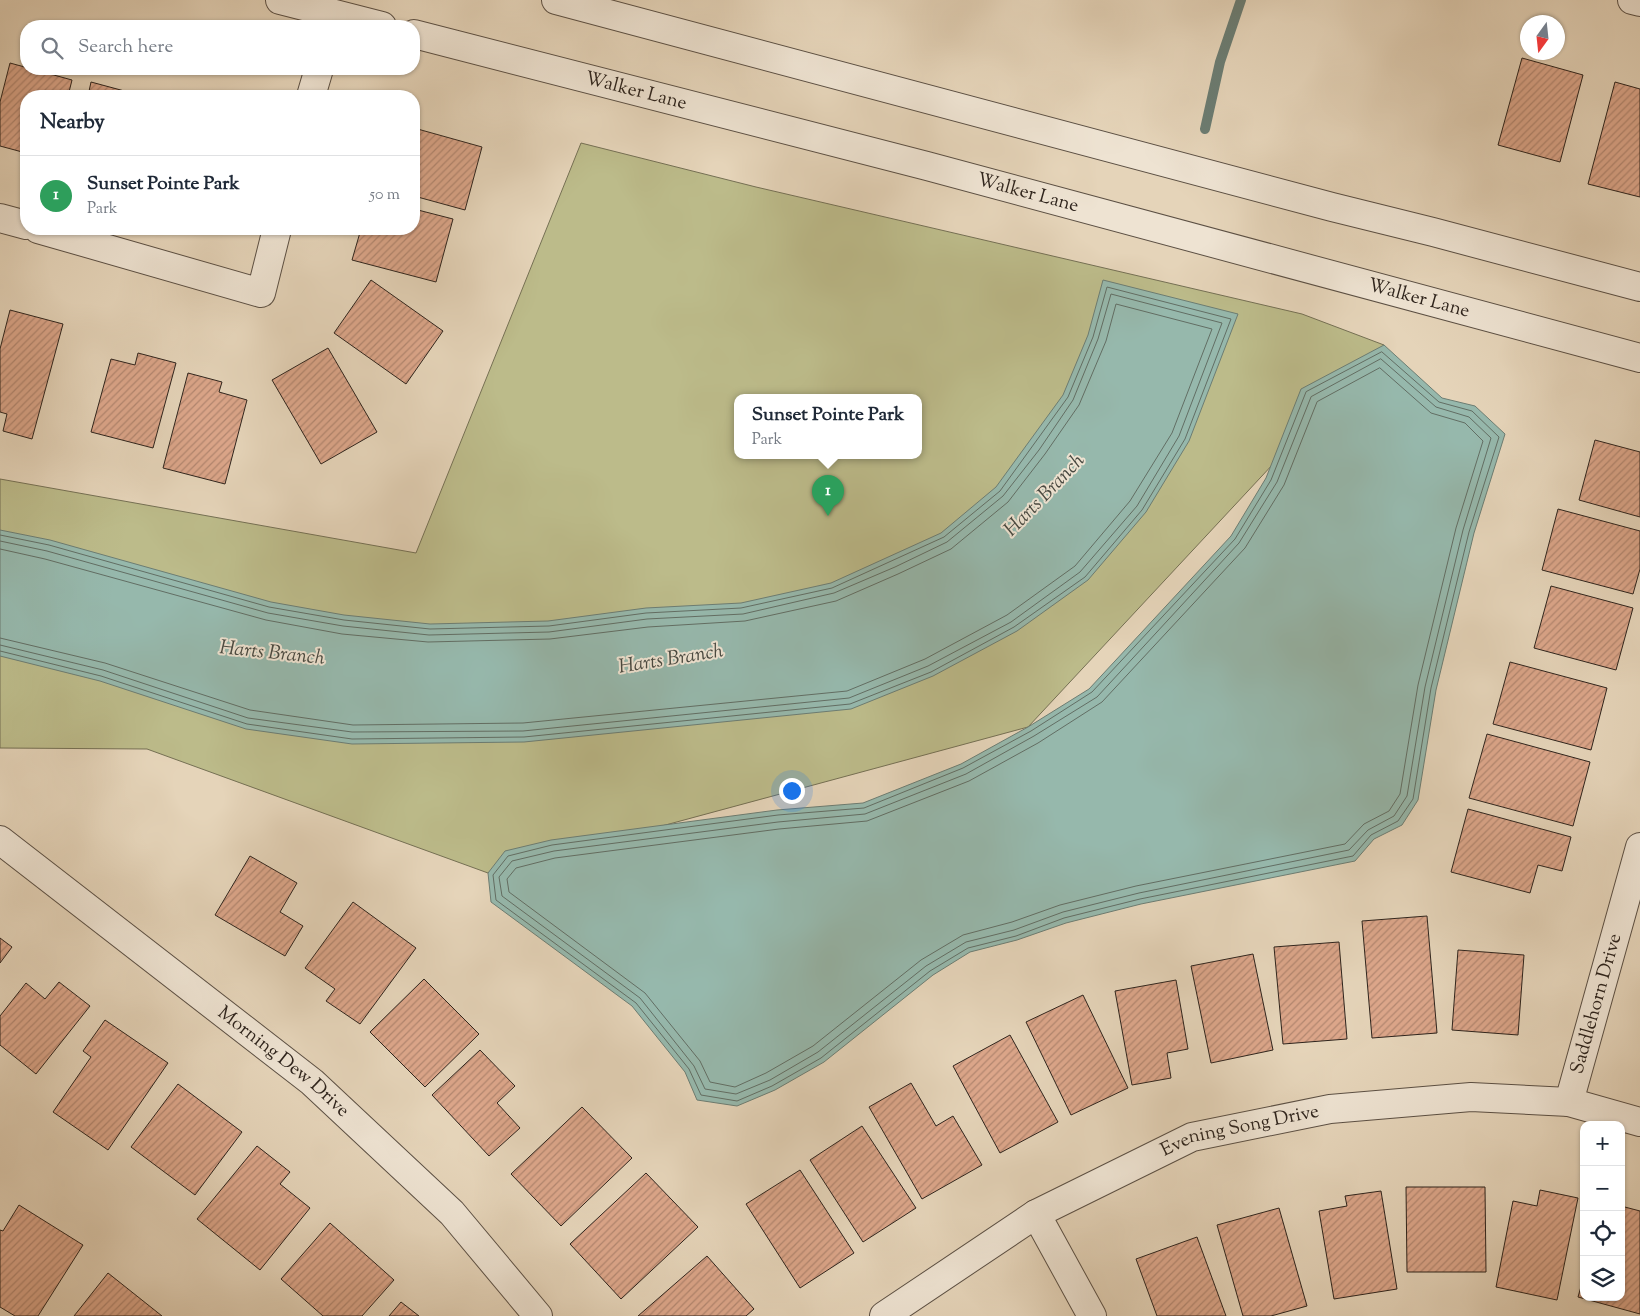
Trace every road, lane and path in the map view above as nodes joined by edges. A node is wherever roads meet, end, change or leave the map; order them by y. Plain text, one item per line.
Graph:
1 (280, 0) edge
2 (556, 0) edge
3 (1632, 0) edge
4 (1640, 2) edge
5 (333, 13) edge
6 (359, 20) edge
7 (420, 36) edge
8 (316, 75) edge
9 (313, 90) edge
10 (0, 218) edge
11 (20, 223) edge
12 (59, 235) edge
13 (275, 235) edge
14 (1640, 287) edge
15 (1640, 358) edge
16 (0, 840) edge
17 (1640, 847) edge
18 (1569, 1102) junction
19 (1640, 1122) edge
20 (1036, 1214) junction
21 (538, 1316) edge
22 (884, 1316) edge
23 (1092, 1316) edge

1 - 5 street
2 - 14 street
3 - 4 street
5 - 6 street
7 - 15 street, Walker Lane
8 - 9 street
10 - 11 street
12 - 13 street
16 - 21 street, Morning Dew Drive
17 - 18 street, Saddlehorn Drive
18 - 19 street, Evening Song Drive
18 - 20 street, Evening Song Drive
20 - 22 street, Evening Song Drive
20 - 23 street

